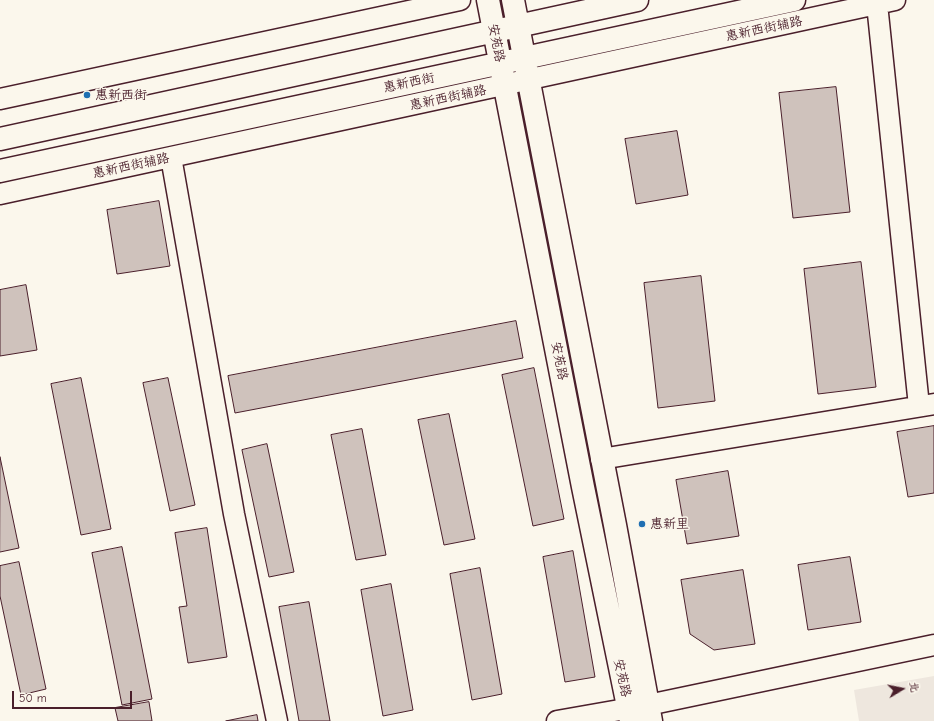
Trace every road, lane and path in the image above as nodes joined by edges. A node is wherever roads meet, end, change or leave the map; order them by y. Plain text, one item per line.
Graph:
1 (460, 0) edge
2 (488, 0) edge
3 (513, 0) edge
4 (637, 0) edge
5 (794, 0) edge
6 (886, 2) edge
7 (519, 26) junction
8 (494, 31) junction
9 (524, 58) junction
10 (500, 63) junction
11 (528, 80) junction
12 (505, 85) junction
13 (0, 99) edge
14 (0, 139) edge
15 (171, 157) junction
16 (0, 171) edge
17 (0, 194) edge
18 (927, 405) edge
19 (601, 459) junction
20 (934, 645) edge
21 (640, 714) edge
22 (277, 721) edge
23 (557, 721) edge

1 - 13 street
2 - 8 main road, 安苑路
3 - 7 main road, 安苑路
4 - 7 main road
5 - 9 main road, 惠新西街
6 - 11 street, 惠新西街辅路
6 - 18 street
7 - 8 main road
7 - 9 main road, 安苑路
8 - 10 main road, 安苑路
8 - 14 main road
9 - 10 main road, 惠新西街
9 - 11 main road, 安苑路
10 - 12 main road, 安苑路
10 - 16 main road, 惠新西街
11 - 12 street, 惠新西街辅路
11 - 19 main road, 安苑路
12 - 15 street, 惠新西街辅路
12 - 21 main road, 安苑路
15 - 17 street, 惠新西街辅路
15 - 22 street
18 - 19 street
19 - 21 main road, 安苑路
20 - 21 street
21 - 23 street

